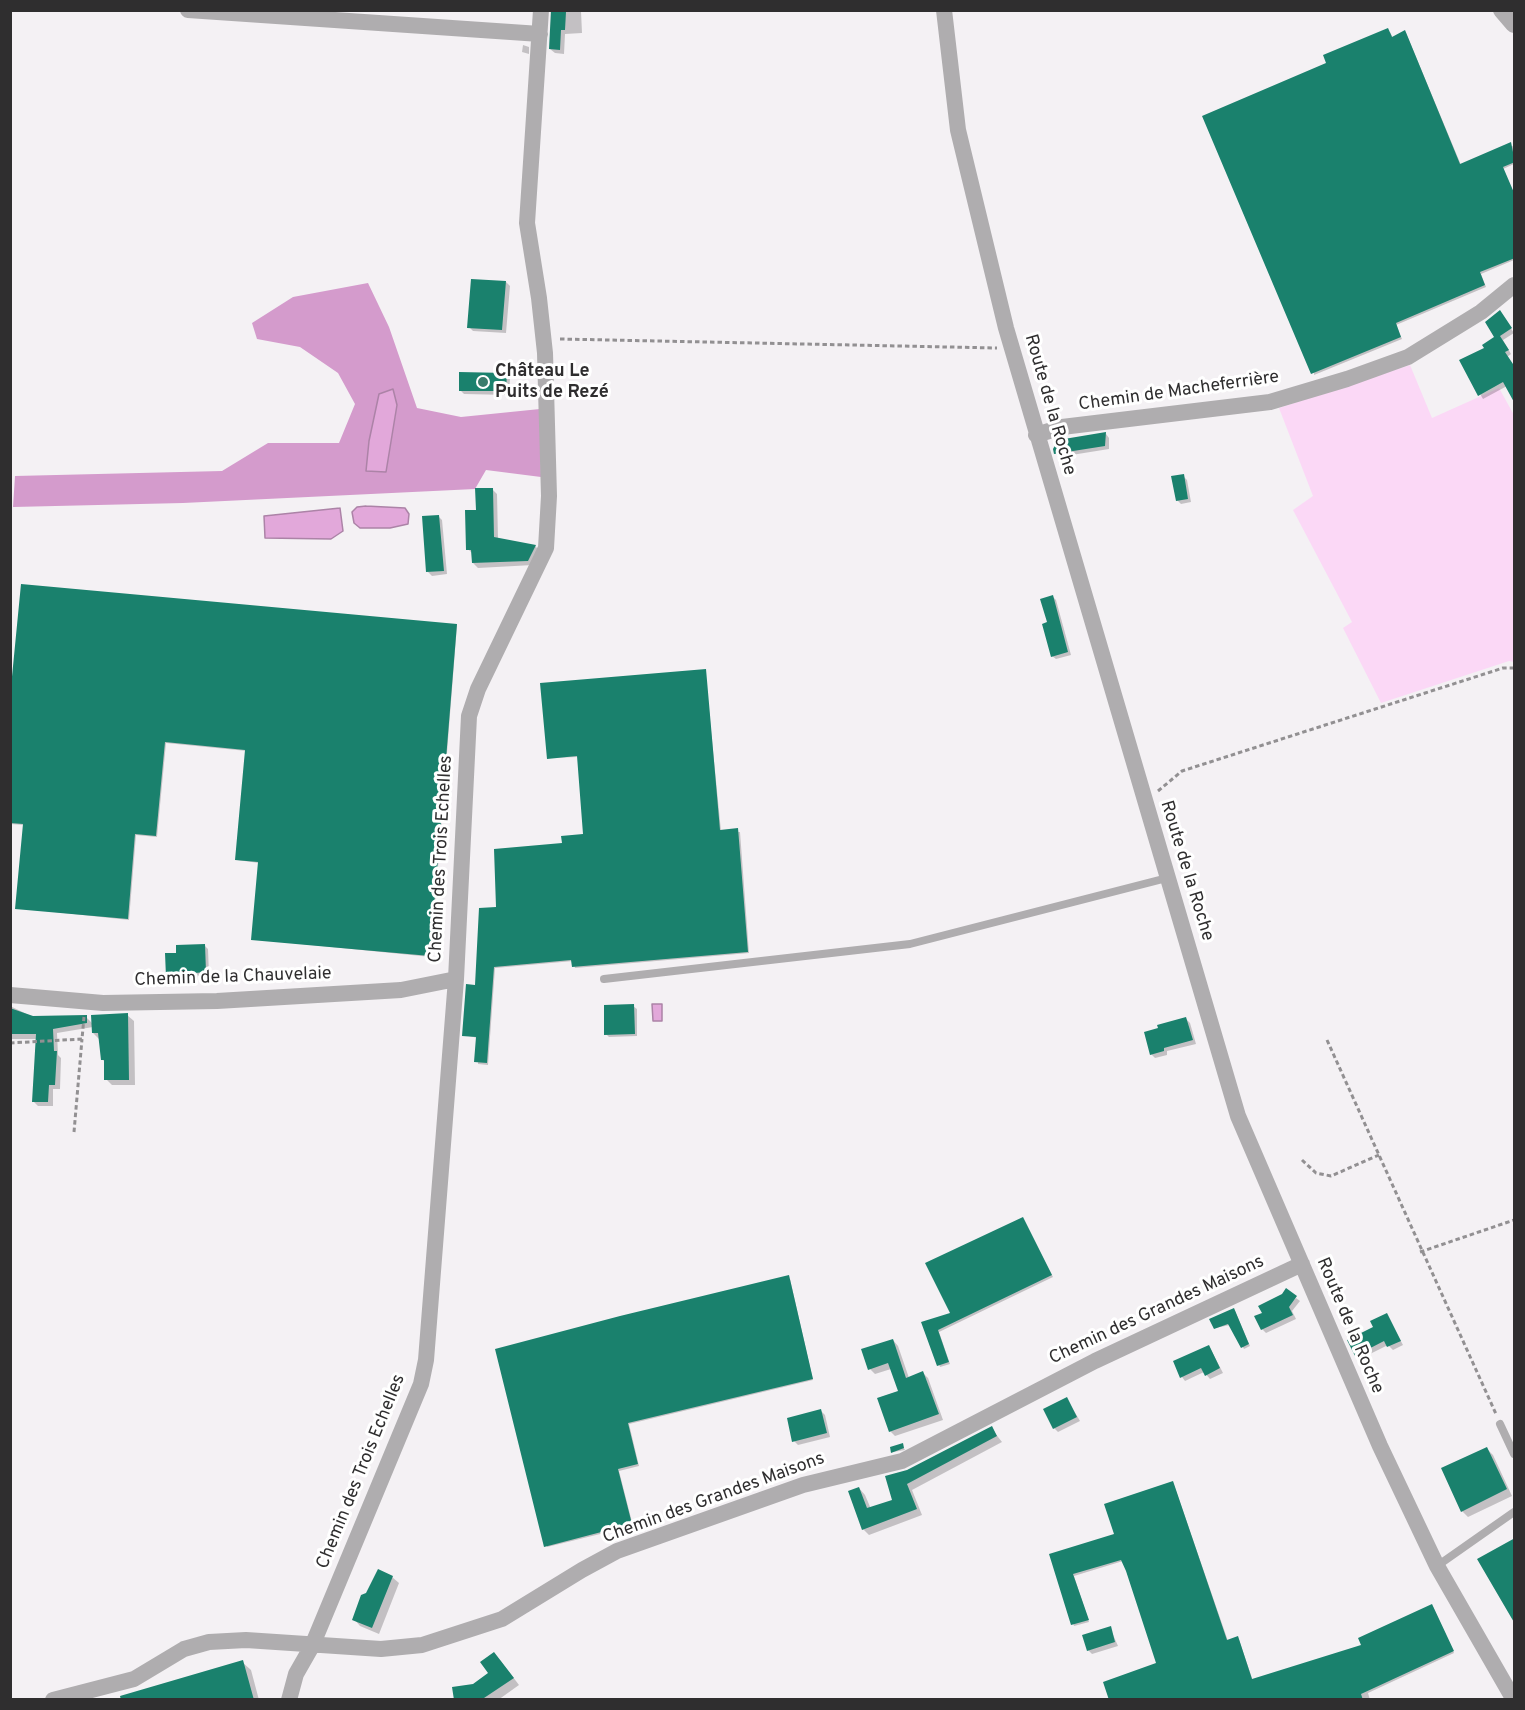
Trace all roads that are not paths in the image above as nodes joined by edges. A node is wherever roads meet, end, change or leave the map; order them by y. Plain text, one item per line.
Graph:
1 (188, 10) edge
2 (541, 10) edge
3 (944, 10) edge
4 (1502, 10) edge
5 (1515, 24) edge
6 (540, 34) junction
7 (1515, 285) edge
8 (1036, 435) junction
9 (1167, 878) junction
10 (456, 979) junction
11 (603, 979) dead end
12 (10, 995) edge
13 (1302, 1264) junction
14 (1500, 1424) road end
15 (1515, 1454) edge
16 (1515, 1512) edge
17 (1437, 1566) junction
18 (312, 1646) junction
19 (53, 1700) edge
20 (289, 1700) edge
21 (1514, 1700) edge

1 - 6 street
2 - 6 street, Chemin des Trois Echelles
3 - 8 street, Route de la Roche
4 - 5 street
6 - 10 street, Chemin des Trois Echelles
7 - 8 street, Chemin de Macheferrière
8 - 9 street, Route de la Roche
9 - 11 lane
9 - 13 street, Route de la Roche
10 - 12 street, Chemin de la Chauvelaie
10 - 18 street, Chemin des Trois Echelles
13 - 17 street, Route de la Roche
13 - 18 street, Chemin des Grandes Maisons
14 - 15 lane
16 - 17 lane
17 - 21 street, Route de la Roche
18 - 19 street, Chemin des Grandes Maisons
18 - 20 street, Chemin des Trois Echelles

